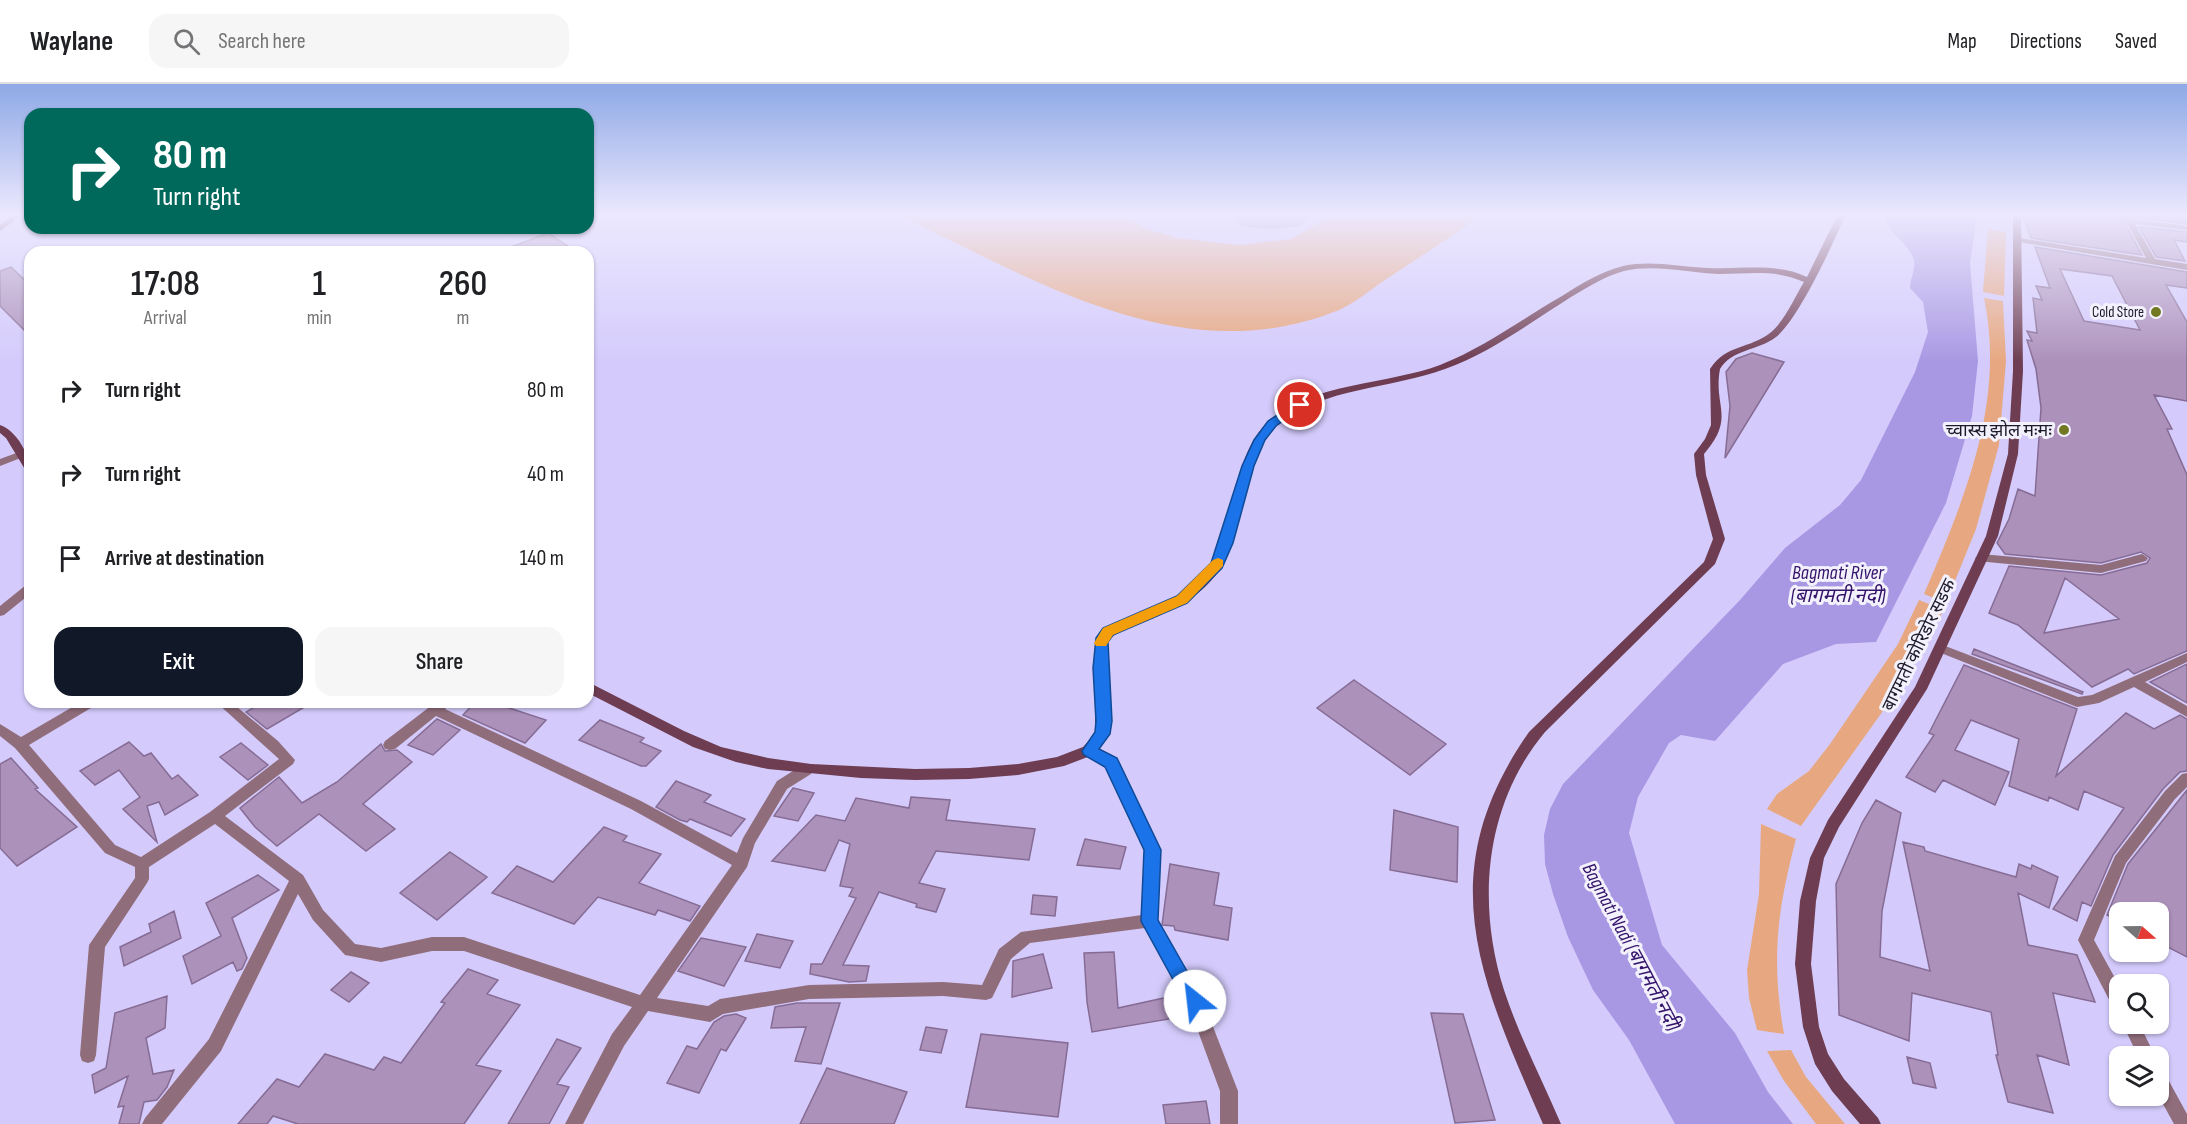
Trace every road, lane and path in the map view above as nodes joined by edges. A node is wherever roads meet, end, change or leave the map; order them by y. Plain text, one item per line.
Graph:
1 (1815, 265) edge
2 (2019, 265) edge
3 (2170, 265) edge
4 (2187, 267) edge
5 (1807, 280) junction
6 (0, 428) edge
7 (22, 454) junction
8 (24, 458) edge
9 (0, 463) edge
10 (1982, 558) junction
11 (2142, 558) dead end
12 (24, 593) edge
13 (0, 612) edge
14 (1940, 648) junction
15 (2187, 657) edge
16 (2136, 682) junction
17 (594, 690) edge
18 (81, 708) edge
19 (229, 708) edge
20 (438, 708) edge
21 (445, 708) edge
22 (2187, 712) edge
23 (0, 729) edge
24 (20, 744) junction
25 (390, 745) dead end
26 (1089, 751) junction
27 (806, 770) junction
28 (2187, 778) edge
29 (215, 816) junction
30 (742, 863) junction
31 (142, 864) junction
32 (298, 879) junction
33 (1149, 921) junction
34 (2109, 983) edge
35 (643, 1003) junction
36 (88, 1055) dead end
37 (2169, 1098) edge
38 (151, 1124) edge
39 (574, 1124) edge
40 (1229, 1124) edge
41 (1552, 1124) edge
42 (1872, 1124) edge
43 (2183, 1124) edge

1 - 5 main road
2 - 10 main road, बागमती कोरिडोर सडक
3 - 4 street
5 - 26 main road
5 - 41 main road
6 - 7 main road
7 - 8 main road
7 - 9 street
10 - 11 street
10 - 14 main road, बागमती कोरिडोर सडक
12 - 13 street
14 - 16 street
14 - 42 main road, बागमती कोरिडोर सडक
15 - 16 street
16 - 22 street
17 - 27 main road
18 - 24 street
19 - 29 street
20 - 25 street
21 - 30 street
23 - 24 street
24 - 31 street
26 - 27 main road
26 - 33 street
27 - 30 street
28 - 34 street
29 - 31 street
29 - 32 street
30 - 35 street
31 - 36 street
32 - 35 street
32 - 38 street
33 - 35 street
33 - 40 street
35 - 39 street
37 - 43 street

